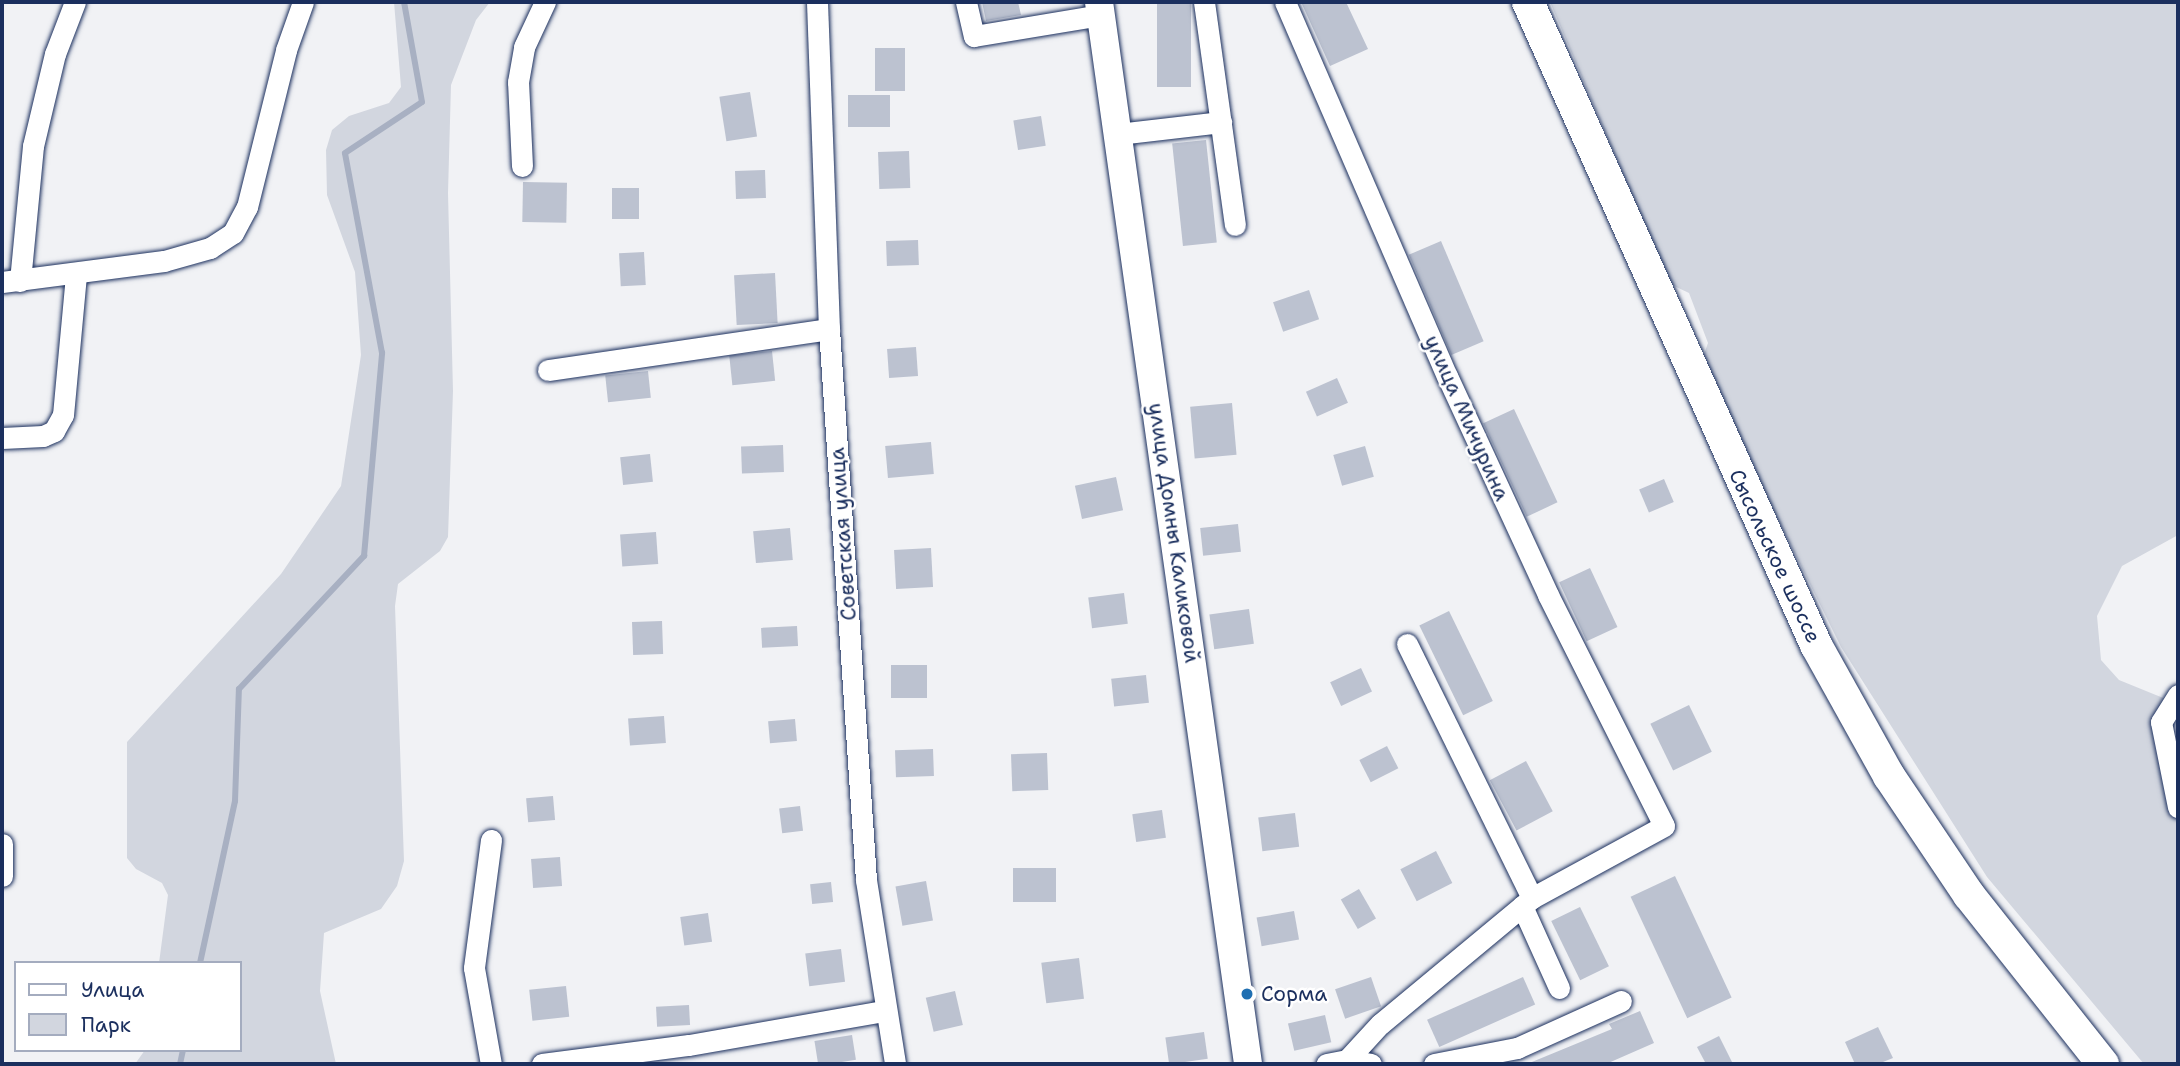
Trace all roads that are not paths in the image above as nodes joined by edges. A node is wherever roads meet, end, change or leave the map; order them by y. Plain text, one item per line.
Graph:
1 (75, 2) edge
2 (303, 2) edge
3 (545, 2) edge
4 (817, 2) edge
5 (966, 2) edge
6 (1204, 2) edge
7 (1285, 2) edge
8 (1528, 2) edge
9 (1100, 8) edge
10 (1221, 122) junction
11 (1118, 134) junction
12 (522, 166) dead end
13 (1235, 225) dead end
14 (76, 274) junction
15 (11, 282) edge
16 (829, 329) junction
17 (548, 370) dead end
18 (2, 438) edge
19 (1407, 644) dead end
20 (2178, 695) edge
21 (2178, 807) edge
22 (491, 840) dead end
23 (2, 844) edge
24 (2, 876) edge
25 (1527, 902) junction
26 (1559, 988) dead end
27 (1622, 1001) dead end
28 (884, 1011) junction
29 (1347, 1060) junction
30 (491, 1064) edge
31 (542, 1064) edge
32 (895, 1064) edge
33 (1248, 1064) edge
34 (1326, 1064) edge
35 (1371, 1064) edge
36 (1434, 1064) edge
37 (2103, 1064) edge

1 - 15 street
2 - 14 street
3 - 12 street
4 - 16 street, Советская улица
5 - 9 street
6 - 10 street
7 - 25 street, улица Мичурина
8 - 37 highway, Сысольское шоссе
9 - 11 main road, улица Домны Каликовой
10 - 11 street
10 - 13 street
11 - 33 main road, улица Домны Каликовой
14 - 15 street
14 - 18 street
16 - 17 street
16 - 28 street, Советская улица
19 - 25 street
20 - 21 street
22 - 30 street
23 - 24 street
25 - 26 street
25 - 29 street
27 - 36 street
28 - 31 street
28 - 32 street, Советская улица
29 - 34 street
29 - 35 street

